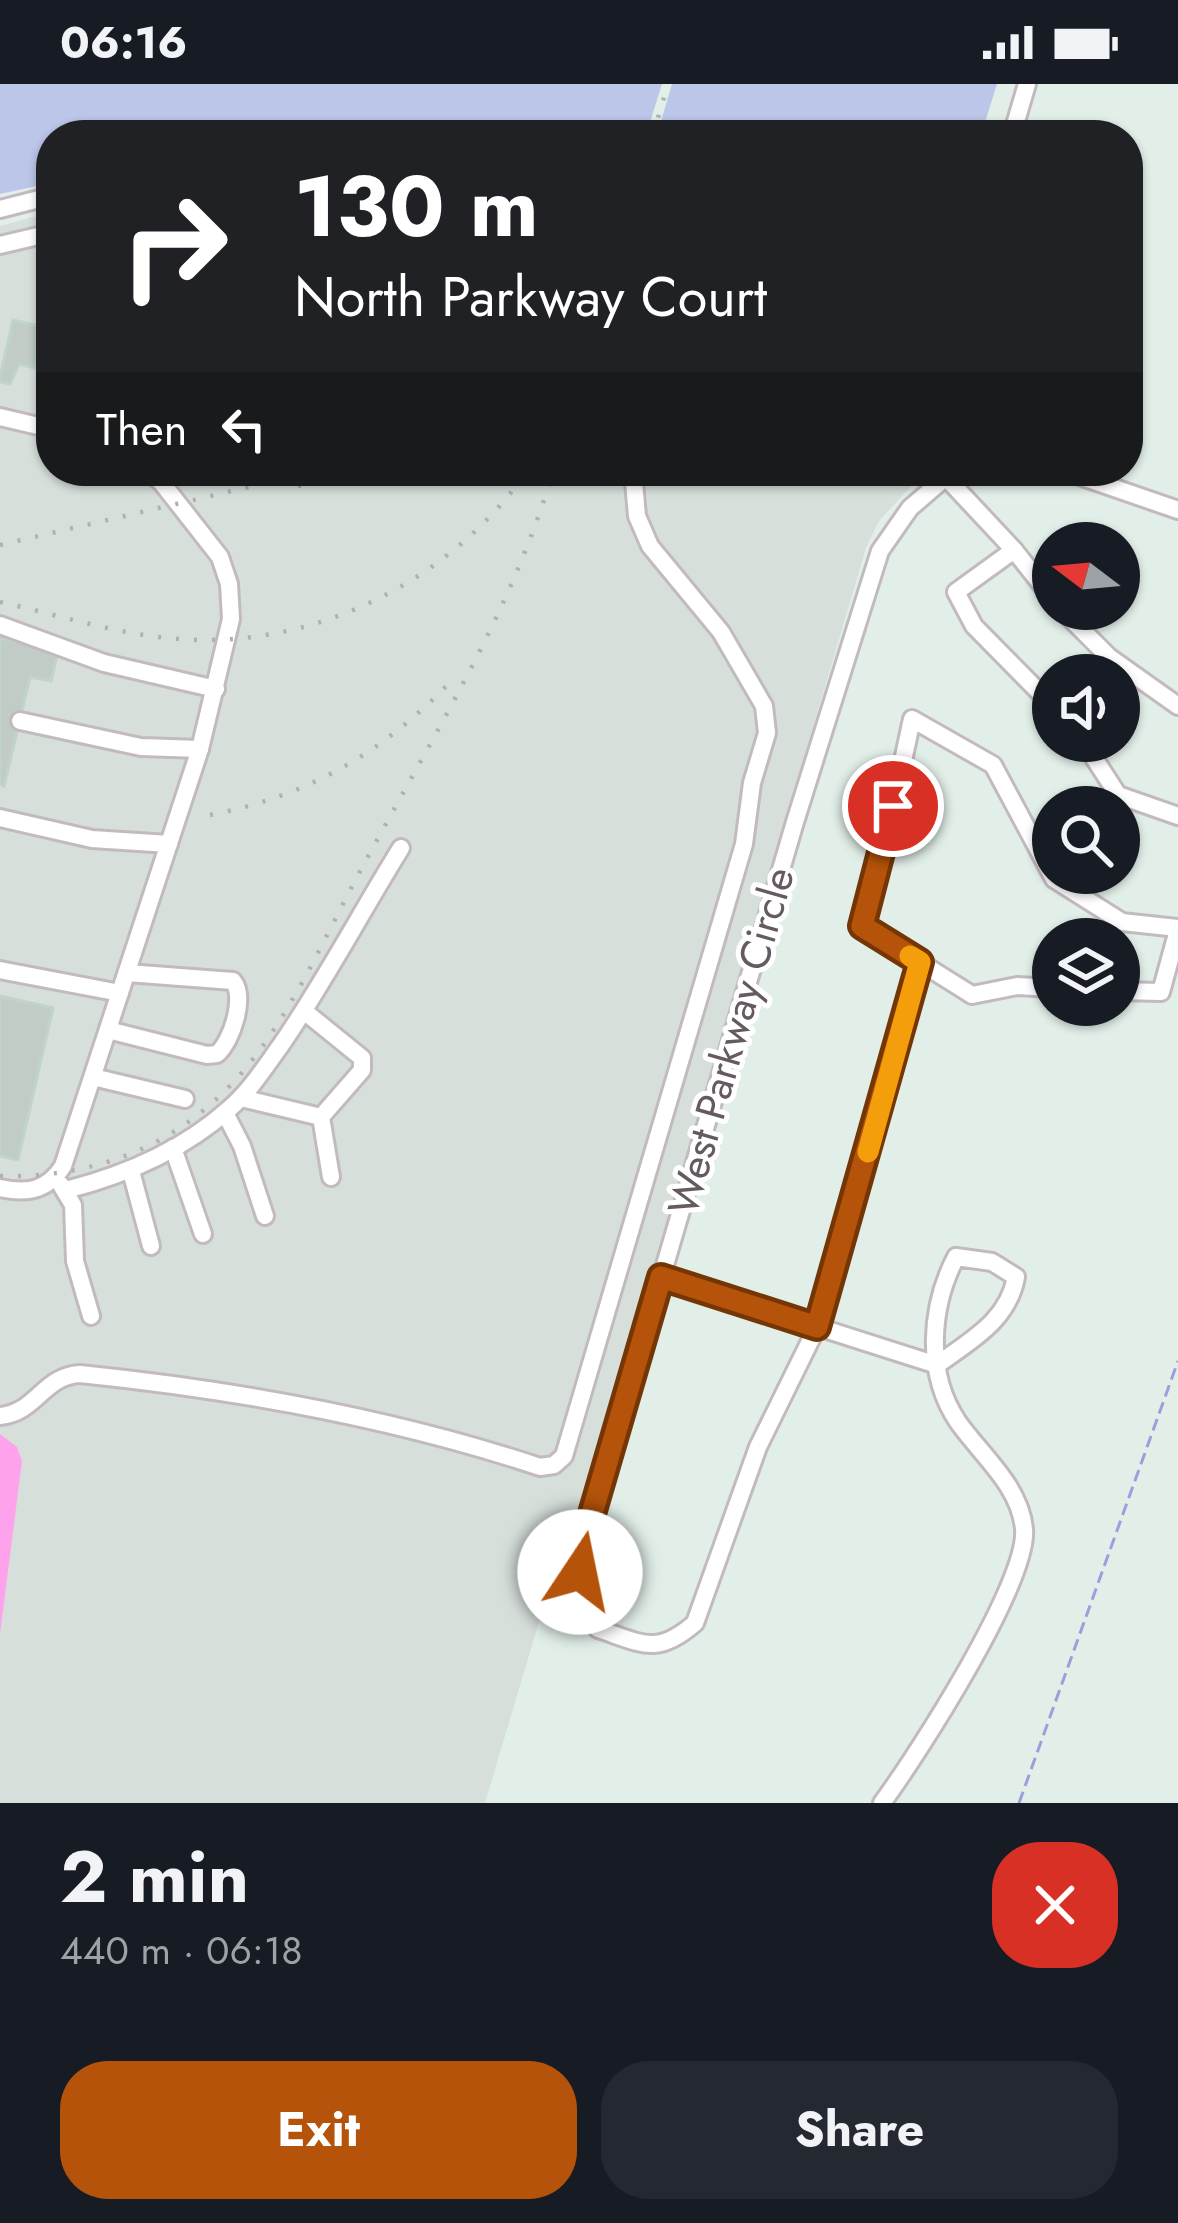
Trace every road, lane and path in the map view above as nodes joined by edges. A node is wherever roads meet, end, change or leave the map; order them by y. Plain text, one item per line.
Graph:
1 (1027, 84) edge
2 (1016, 120) edge
3 (36, 200) edge
4 (0, 209) edge
5 (36, 237) edge
6 (0, 245) edge
7 (0, 417) edge
8 (36, 425) edge
9 (161, 486) edge
10 (634, 486) edge
11 (932, 486) edge
12 (955, 486) edge
13 (1108, 486) edge
14 (1178, 510) edge
15 (1014, 550) junction
16 (1032, 573) edge
17 (0, 625) edge
18 (1082, 630) edge
19 (1032, 685) edge
20 (217, 689) junction
21 (1178, 706) edge
22 (20, 721) dead end
23 (200, 749) junction
24 (1097, 762) edge
25 (1178, 816) edge
26 (0, 818) edge
27 (169, 844) junction
28 (401, 848) dead end
29 (1178, 929) edge
30 (920, 962) junction
31 (0, 970) edge
32 (127, 973) junction
33 (1032, 987) edge
34 (1140, 992) edge
35 (120, 993) junction
36 (304, 1011) junction
37 (108, 1030) junction
38 (92, 1077) junction
39 (241, 1098) junction
40 (185, 1100) dead end
41 (225, 1113) junction
42 (321, 1117) junction
43 (173, 1148) junction
44 (131, 1171) junction
45 (331, 1177) dead end
46 (60, 1185) junction
47 (0, 1188) edge
48 (265, 1216) dead end
49 (203, 1234) dead end
50 (151, 1246) dead end
51 (661, 1277) junction
52 (91, 1316) dead end
53 (817, 1327) junction
54 (1178, 1361) edge
55 (937, 1365) junction
56 (0, 1416) edge
57 (882, 1803) edge
58 (1019, 1803) edge

1 - 2 street
3 - 4 street
5 - 6 street
7 - 8 street
9 - 20 street
10 - 56 street
11 - 51 street, West Parkway Circle
12 - 15 street
13 - 14 street
15 - 16 street
15 - 19 street
17 - 20 street
18 - 21 street
20 - 23 street
22 - 23 street
23 - 27 street
24 - 25 street
26 - 27 street
27 - 32 street
28 - 36 street
29 - 30 street
29 - 34 street
30 - 33 street
30 - 53 street
31 - 35 street
32 - 35 street
32 - 37 street
35 - 37 street
36 - 39 street
36 - 42 street
37 - 38 street
38 - 40 street
38 - 46 street
39 - 41 street
39 - 42 street
41 - 43 street
41 - 48 street
42 - 45 street
43 - 44 street
43 - 49 street
44 - 46 street
44 - 50 street
46 - 47 street
46 - 52 street
51 - 53 street
51 - 53 street, West Parkway Circle
53 - 55 street
54 - 58 path
55 - 55 street
55 - 57 street

